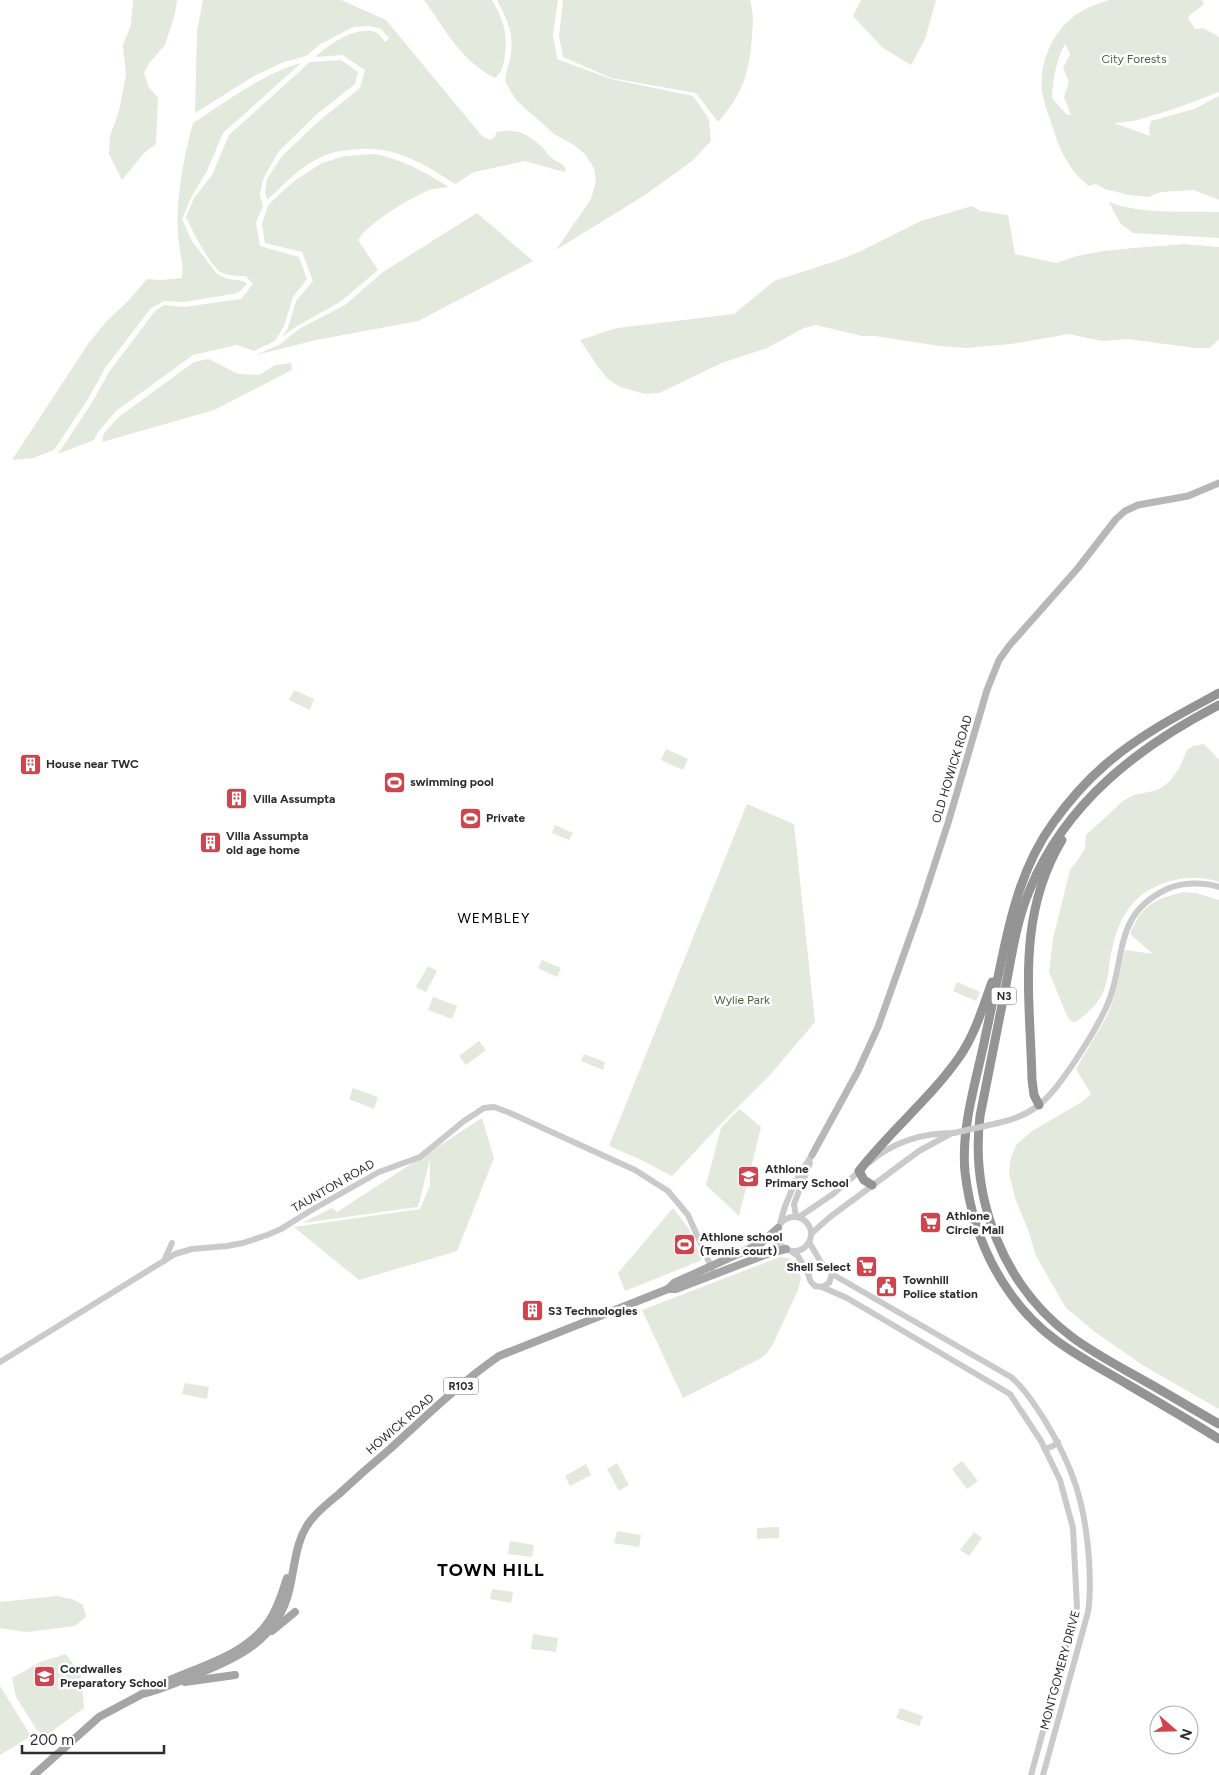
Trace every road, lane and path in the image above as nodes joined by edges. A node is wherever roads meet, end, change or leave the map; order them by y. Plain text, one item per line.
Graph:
1 (1219, 483) edge
2 (1219, 692) edge
3 (1219, 707) edge
4 (1074, 818) junction
5 (1219, 887) edge
6 (1010, 923) junction
7 (1039, 1105) junction
8 (954, 1133) junction
9 (812, 1155) junction
10 (859, 1172) junction
11 (872, 1185) junction
12 (797, 1217) junction
13 (779, 1226) junction
14 (812, 1233) junction
15 (809, 1242) junction
16 (172, 1243) dead end
17 (789, 1250) junction
18 (164, 1261) junction
19 (822, 1264) junction
20 (713, 1271) junction
21 (808, 1274) junction
22 (832, 1274) junction
23 (822, 1287) junction
24 (878, 1300) junction
25 (870, 1313) junction
26 (0, 1362) edge
27 (1219, 1424) edge
28 (1052, 1432) junction
29 (1219, 1438) edge
30 (1041, 1441) junction
31 (1058, 1442) junction
32 (1045, 1449) junction
33 (293, 1567) junction
34 (296, 1612) dead end
35 (263, 1637) junction
36 (253, 1642) junction
37 (235, 1676) dead end
38 (1057, 1683) junction
39 (174, 1684) junction
40 (1068, 1685) junction
41 (1055, 1690) junction
42 (1065, 1693) junction
43 (142, 1694) junction
44 (34, 1775) edge
45 (1030, 1775) edge
46 (1043, 1775) edge

1 - 9 main road, OLD HOWICK ROAD / R103
2 - 6 highway, N3
3 - 4 highway
4 - 7 highway
4 - 27 highway, N3
5 - 7 street
6 - 10 highway
6 - 29 highway, N3
7 - 8 street, bridge
8 - 10 street
8 - 11 street
9 - 12 street, OLD HOWICK ROAD / R103
9 - 13 street, OLD HOWICK ROAD / R103
10 - 11 highway
10 - 12 street
11 - 14 street
12 - 13 street, R103
12 - 14 street
13 - 17 street
13 - 20 main road, HOWICK ROAD / R103
14 - 15 street
15 - 17 street, R103
15 - 19 street
16 - 18 street
17 - 20 main road, HOWICK ROAD / R103
17 - 21 street
18 - 20 street, TAUNTON ROAD
18 - 26 street, TAUNTON ROAD
19 - 21 street
19 - 22 street
20 - 33 main road, HOWICK ROAD / R103
21 - 23 street
22 - 23 street
22 - 24 street, MONTGOMERY DRIVE
23 - 25 street, MONTGOMERY DRIVE
24 - 25 street
24 - 28 street, MONTGOMERY DRIVE
25 - 30 street, MONTGOMERY DRIVE
28 - 30 street
28 - 31 street, MONTGOMERY DRIVE
30 - 32 street, MONTGOMERY DRIVE
31 - 32 street
31 - 40 street, MONTGOMERY DRIVE
32 - 38 street, MONTGOMERY DRIVE
33 - 35 main road, HOWICK ROAD / R103
33 - 36 main road, HOWICK ROAD / R103
34 - 35 main road
35 - 36 main road, HOWICK ROAD / R103
36 - 39 main road, HOWICK ROAD / R103
36 - 43 main road, HOWICK ROAD / R103
37 - 39 main road
38 - 40 street
38 - 41 street, MONTGOMERY DRIVE
39 - 43 main road, HOWICK ROAD / R103
40 - 42 street, MONTGOMERY DRIVE
41 - 42 street
41 - 45 street, MONTGOMERY DRIVE
42 - 46 street, MONTGOMERY DRIVE
43 - 44 main road, HOWICK ROAD / R103

